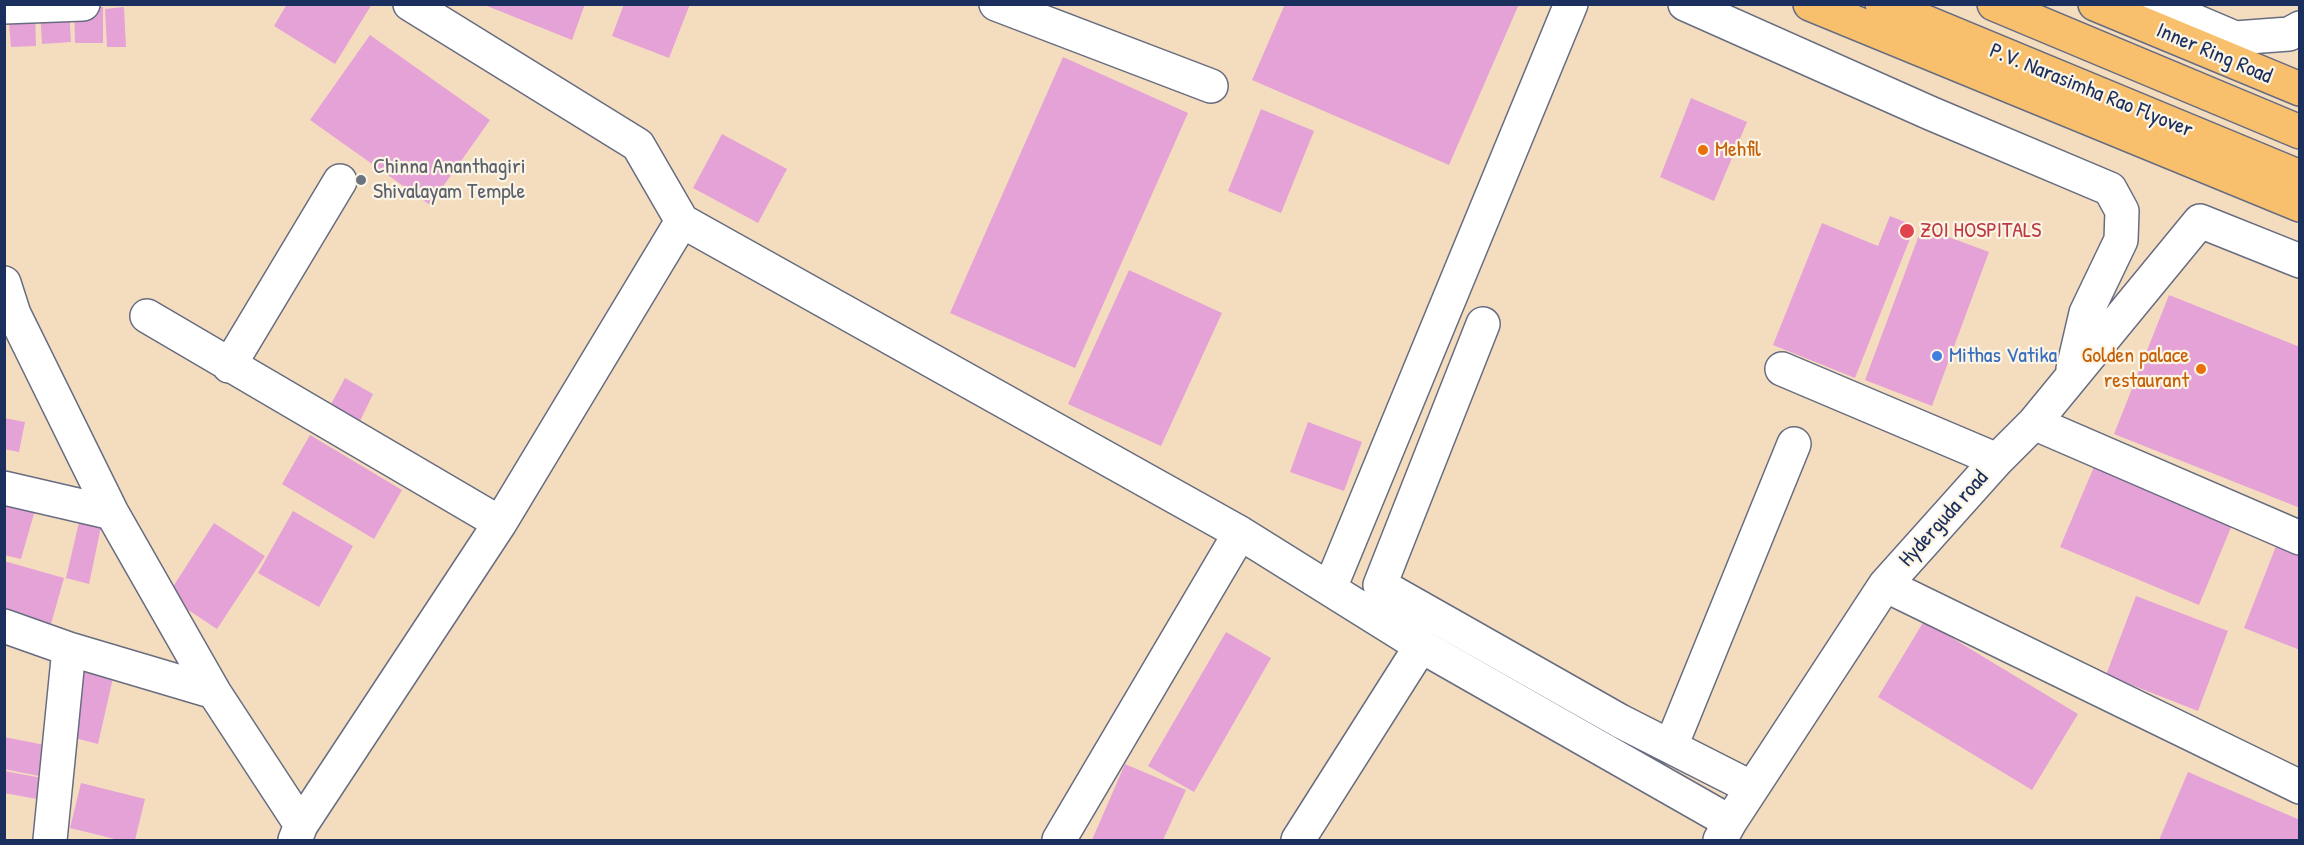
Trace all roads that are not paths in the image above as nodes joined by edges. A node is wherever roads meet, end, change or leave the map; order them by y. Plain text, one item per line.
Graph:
1 (83, 4) edge
2 (410, 4) edge
3 (996, 4) edge
4 (1571, 4) edge
5 (1685, 4) edge
6 (1810, 4) edge
7 (1882, 4) edge
8 (1994, 4) edge
9 (2095, 4) edge
10 (2156, 4) edge
11 (4, 7) edge
12 (2300, 28) edge
13 (1210, 86) dead end
14 (2300, 89) edge
15 (2300, 132) edge
16 (2300, 177) edge
17 (340, 182) dead end
18 (2300, 205) edge
19 (682, 221) junction
20 (2300, 261) edge
21 (8, 304) edge
22 (147, 316) dead end
23 (1483, 324) dead end
24 (229, 366) junction
25 (1782, 369) dead end
26 (2071, 377) junction
27 (2034, 423) junction
28 (1794, 444) dead end
29 (1997, 460) junction
30 (4, 488) edge
31 (112, 513) junction
32 (500, 523) junction
33 (1240, 533) junction
34 (2300, 538) edge
35 (1885, 585) junction
36 (1330, 588) junction
37 (4, 626) edge
38 (1421, 646) junction
39 (69, 649) junction
40 (214, 692) junction
41 (1671, 746) junction
42 (2300, 787) edge
43 (1752, 788) junction
44 (1725, 831) edge
45 (298, 833) edge
46 (50, 840) edge
47 (1059, 840) edge
48 (1298, 840) edge

1 - 11 street
2 - 19 street
3 - 13 street
4 - 36 street
5 - 26 street
6 - 18 main road
7 - 16 main road, P.V. Narasimha Rao Flyover
8 - 15 main road, P.V. Narasimha Rao Flyover
9 - 14 main road, Inner Ring Road
10 - 12 street
17 - 24 street
19 - 32 street
19 - 33 street
20 - 26 street, Hyderguda road
21 - 31 street
22 - 24 street
23 - 41 street
24 - 32 street
25 - 29 street
26 - 27 street, Hyderguda road
27 - 29 street, Hyderguda road
27 - 34 street
28 - 41 street
29 - 35 street, Hyderguda road
30 - 31 street
31 - 40 street
32 - 45 street
33 - 36 street
33 - 47 street
35 - 42 street
35 - 43 street, Hyderguda road
36 - 38 street
37 - 39 street
38 - 44 street
38 - 48 street
39 - 40 street
39 - 46 street
40 - 45 street
41 - 43 street
43 - 44 street, Hyderguda road

